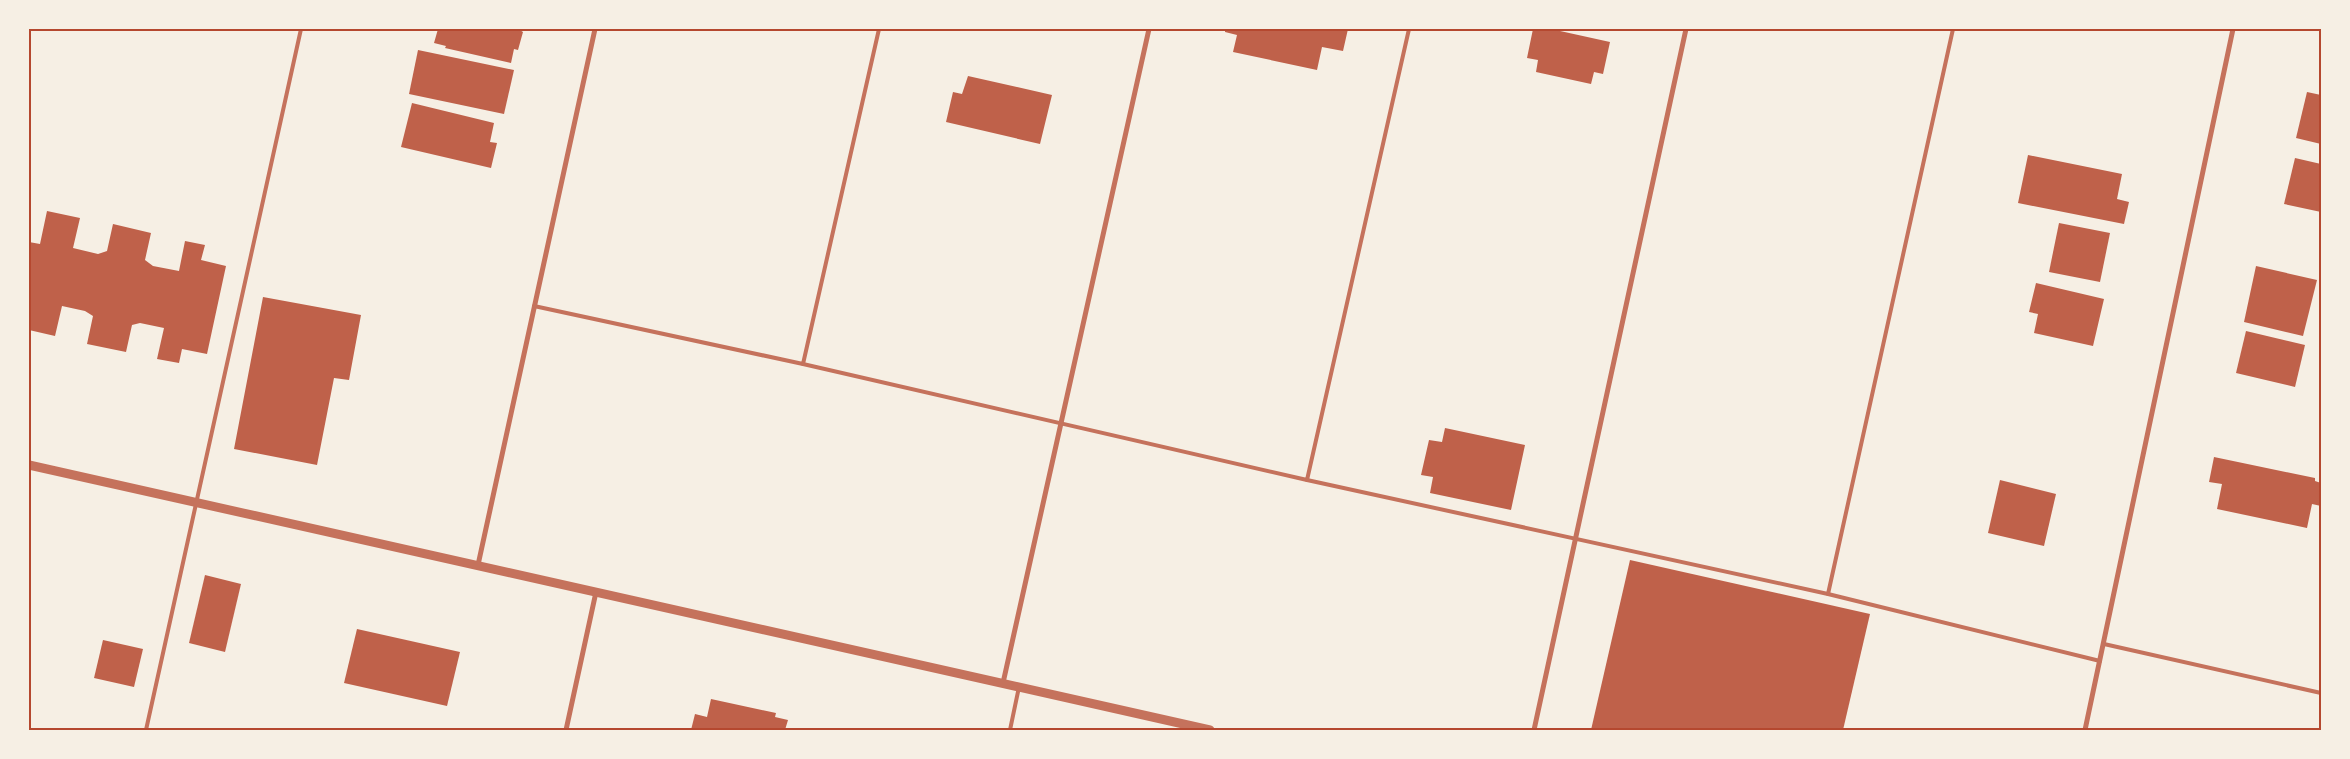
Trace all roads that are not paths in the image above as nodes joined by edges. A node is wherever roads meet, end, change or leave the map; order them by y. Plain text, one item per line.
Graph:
1 (301, 29) edge
2 (595, 29) edge
3 (879, 29) edge
4 (1149, 29) edge
5 (1409, 29) edge
6 (1686, 29) edge
7 (1953, 29) edge
8 (2233, 29) edge
9 (534, 306) junction
10 (803, 364) junction
11 (1061, 424) junction
12 (29, 465) edge
13 (1307, 480) junction
14 (196, 502) junction
15 (1576, 539) junction
16 (478, 566) junction
17 (596, 592) junction
18 (1828, 594) junction
19 (2104, 644) junction
20 (2100, 661) junction
21 (1003, 683) junction
22 (1019, 687) junction
23 (2321, 693) edge
24 (146, 730) edge
25 (566, 730) edge
26 (1010, 730) edge
27 (1210, 730) edge
28 (1534, 730) edge
29 (2085, 730) edge

1 - 14 lane
2 - 9 street
3 - 10 lane
4 - 11 street
5 - 13 lane
6 - 15 street
7 - 18 lane
8 - 19 street
9 - 10 lane
9 - 16 street
10 - 11 lane
11 - 13 lane
11 - 21 street
12 - 14 street
13 - 15 lane
14 - 16 street
14 - 24 lane
15 - 18 lane
15 - 28 street
16 - 17 street
17 - 21 street
17 - 25 street
18 - 20 lane
19 - 20 street
19 - 23 lane
20 - 29 street
21 - 22 street
22 - 26 lane
22 - 27 street

